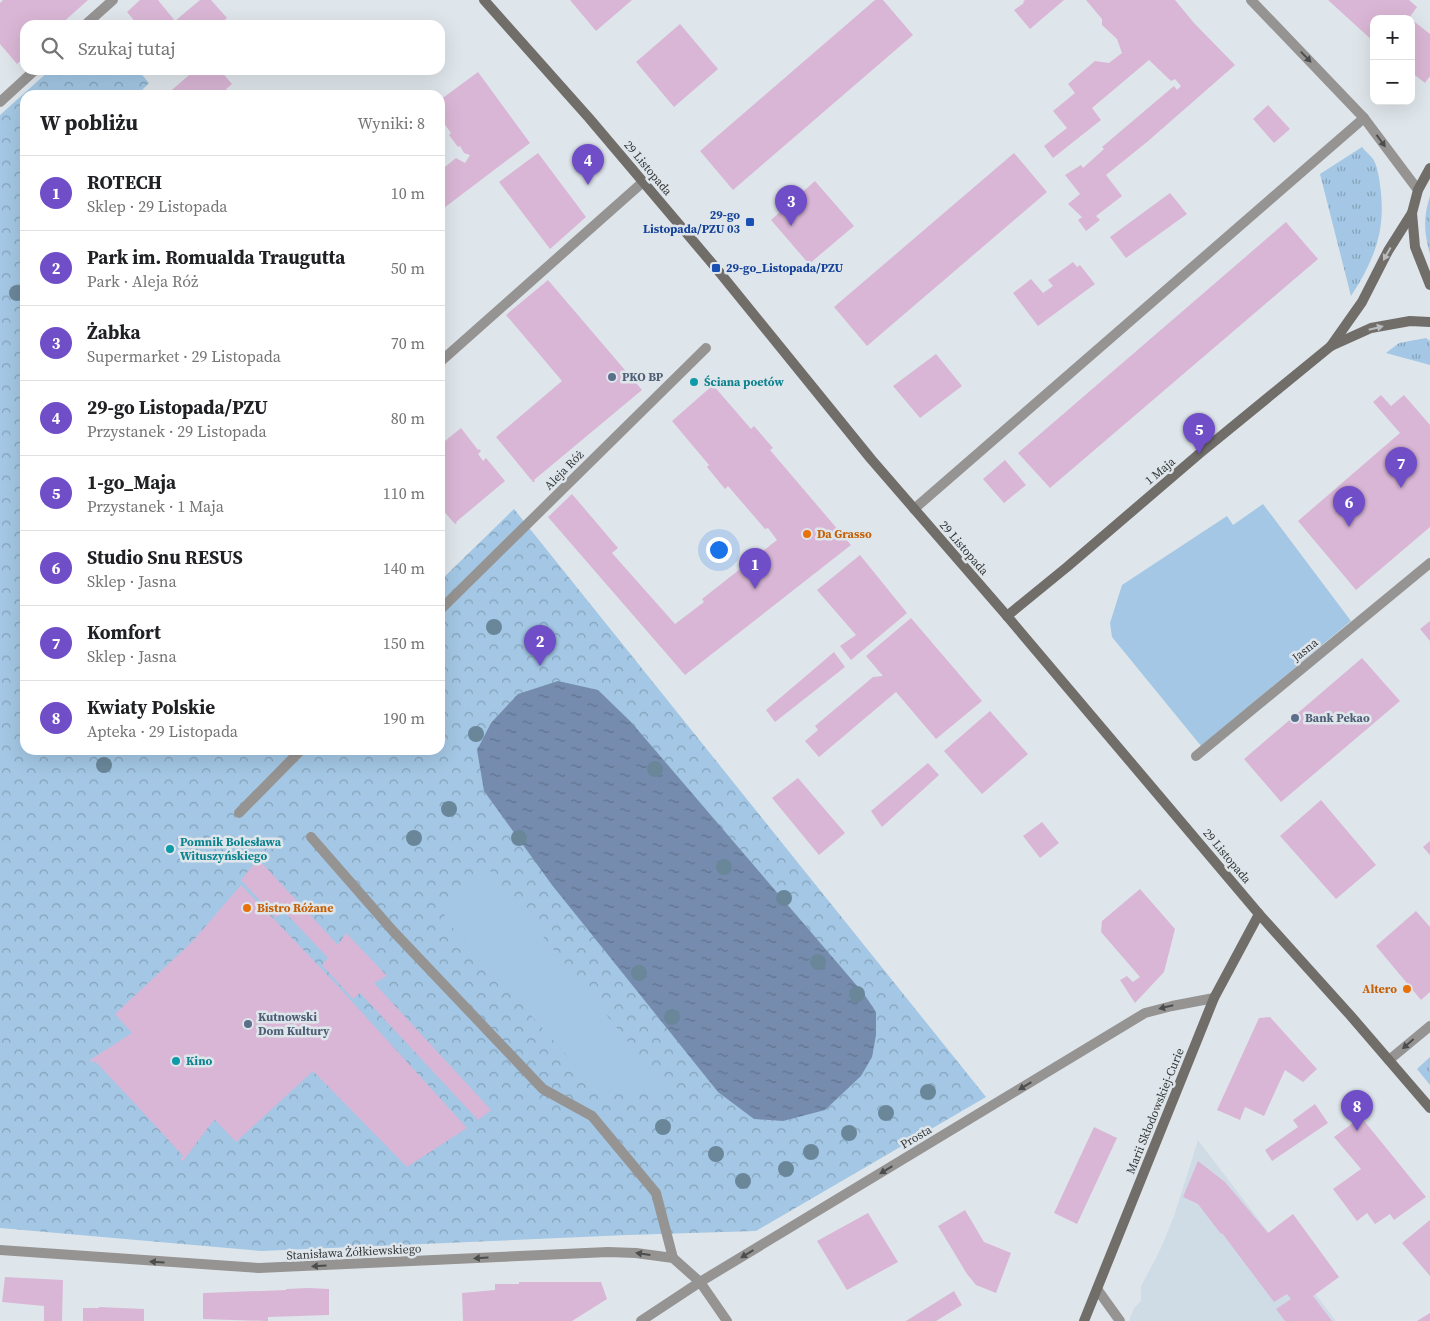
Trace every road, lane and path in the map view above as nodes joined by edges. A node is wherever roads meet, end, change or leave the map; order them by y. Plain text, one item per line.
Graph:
1 (113, 0) edge
2 (484, 0) edge
3 (1251, 0) edge
4 (91, 20) edge
5 (30, 75) edge
6 (0, 102) edge
7 (1364, 118) junction
8 (1430, 168) edge
9 (643, 182) junction
10 (1418, 190) junction
11 (1412, 213) junction
12 (1430, 285) edge
13 (1430, 322) edge
14 (1332, 346) junction
15 (706, 348) dead end
16 (445, 358) edge
17 (914, 509) junction
18 (1430, 563) edge
19 (445, 605) edge
20 (1006, 616) junction
21 (296, 755) edge
22 (1196, 756) dead end
23 (239, 813) dead end
24 (311, 837) dead end
25 (1259, 914) junction
26 (1214, 998) junction
27 (1430, 1026) edge
28 (1389, 1060) junction
29 (1430, 1108) edge
30 (0, 1250) edge
31 (672, 1258) junction
32 (700, 1282) junction
33 (1097, 1289) junction
34 (641, 1321) edge
35 (727, 1321) edge
36 (1084, 1321) edge
37 (1120, 1321) edge

1 - 4 street
2 - 9 street, 29 Listopada
3 -> 7 street
5 - 6 street
7 -> 10 street
7 - 17 street
8 - 10 street
9 - 16 street
9 - 17 street, 29 Listopada
10 - 11 street
11 - 12 street
11 -> 14 street, 1 Maja
14 -> 13 street, 1 Maja
14 - 20 street, 1 Maja
15 - 19 street, Aleja Róż
17 - 20 street, 29 Listopada
18 - 22 street, Jasna
20 - 25 street, 29 Listopada
21 - 23 street
24 - 31 street
25 - 26 street, Marii Skłodowskiej-Curie
25 - 28 street, 29 Listopada
26 -> 32 street, Prosta
26 - 33 street, Marii Skłodowskiej-Curie
27 -> 28 street
28 - 29 street, 29 Listopada
31 -> 30 street, Stanisława Żółkiewskiego
31 - 32 street
32 - 34 street, Prosta
32 - 35 street
33 - 36 street, Marii Skłodowskiej-Curie
33 - 37 street

